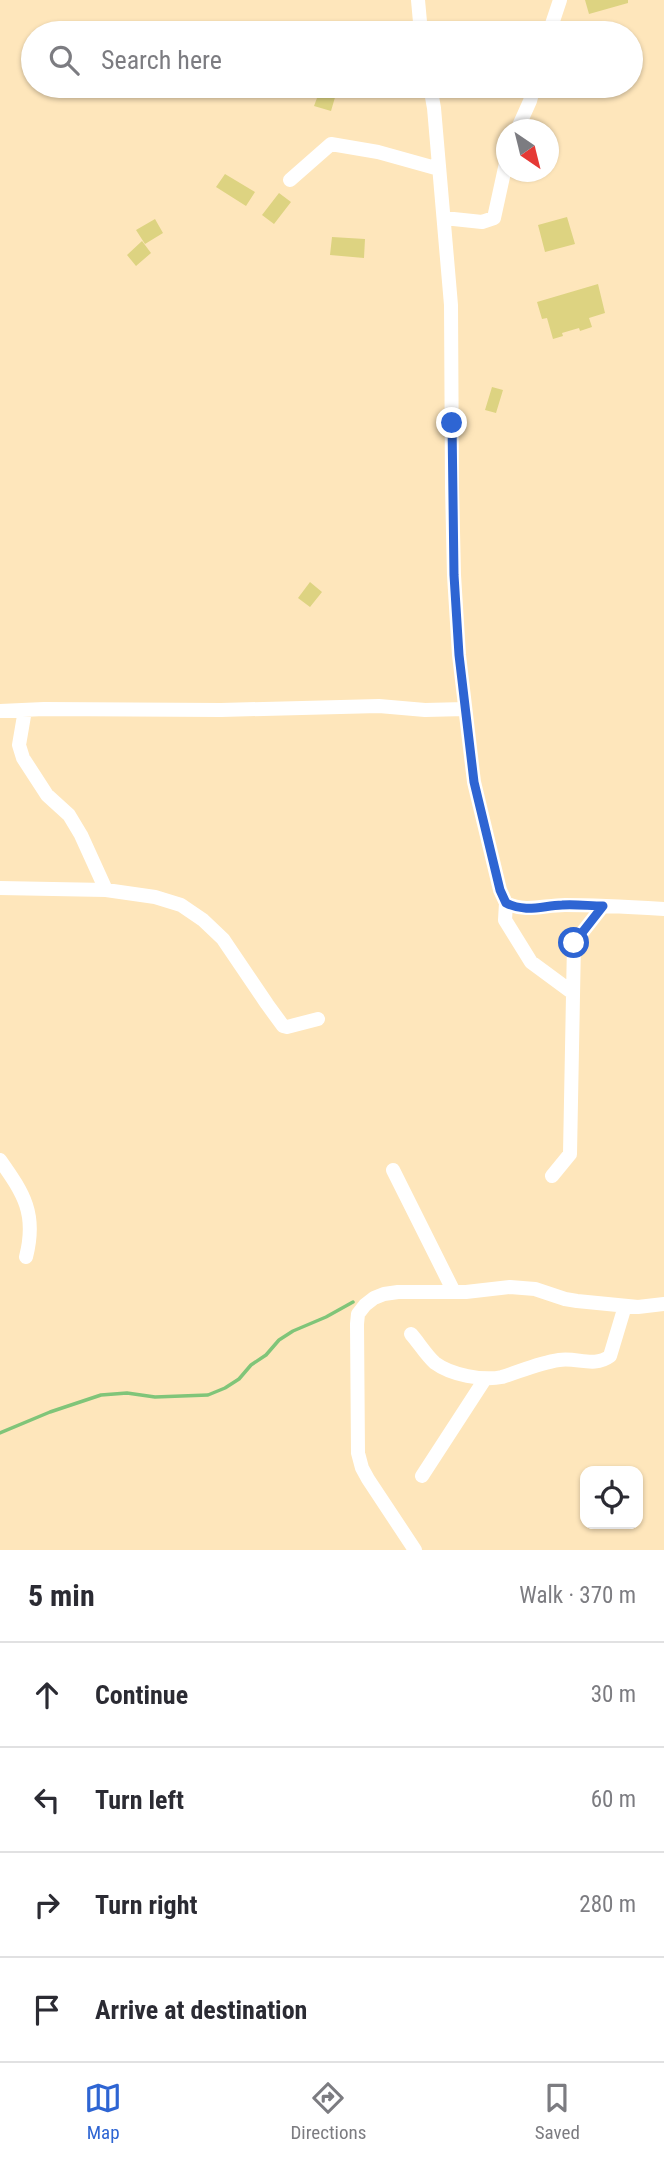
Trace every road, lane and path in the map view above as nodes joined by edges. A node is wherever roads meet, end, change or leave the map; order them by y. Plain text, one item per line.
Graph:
1 (418, 0) edge
2 (560, 0) edge
3 (420, 21) edge
4 (553, 21) edge
5 (431, 98) edge
6 (531, 98) edge
7 (522, 119) edge
8 (439, 169) junction
9 (290, 180) dead end
10 (502, 182) edge
11 (444, 218) junction
12 (465, 709) junction
13 (25, 710) junction
14 (0, 711) edge
15 (0, 888) edge
16 (106, 890) junction
17 (506, 903) junction
18 (603, 906) junction
19 (664, 909) edge
20 (573, 993) junction
21 (318, 1019) dead end
22 (0, 1160) edge
23 (393, 1170) dead end
24 (552, 1176) dead end
25 (26, 1257) dead end
26 (453, 1292) junction
27 (664, 1304) edge
28 (625, 1306) junction
29 (411, 1334) dead end
30 (485, 1379) junction
31 (422, 1476) dead end
32 (415, 1550) edge

1 - 3 street
2 - 4 street
5 - 8 street
6 - 7 street
8 - 9 street
8 - 11 street
10 - 11 street
11 - 12 street
12 - 13 street
12 - 17 street
13 - 14 street
13 - 16 street
15 - 16 street
16 - 21 street
17 - 18 street
17 - 20 street
18 - 19 street
18 - 20 street
20 - 24 street
22 - 25 street
23 - 26 street
26 - 28 street
26 - 32 street
27 - 28 street
28 - 30 street
29 - 30 street
30 - 31 street

